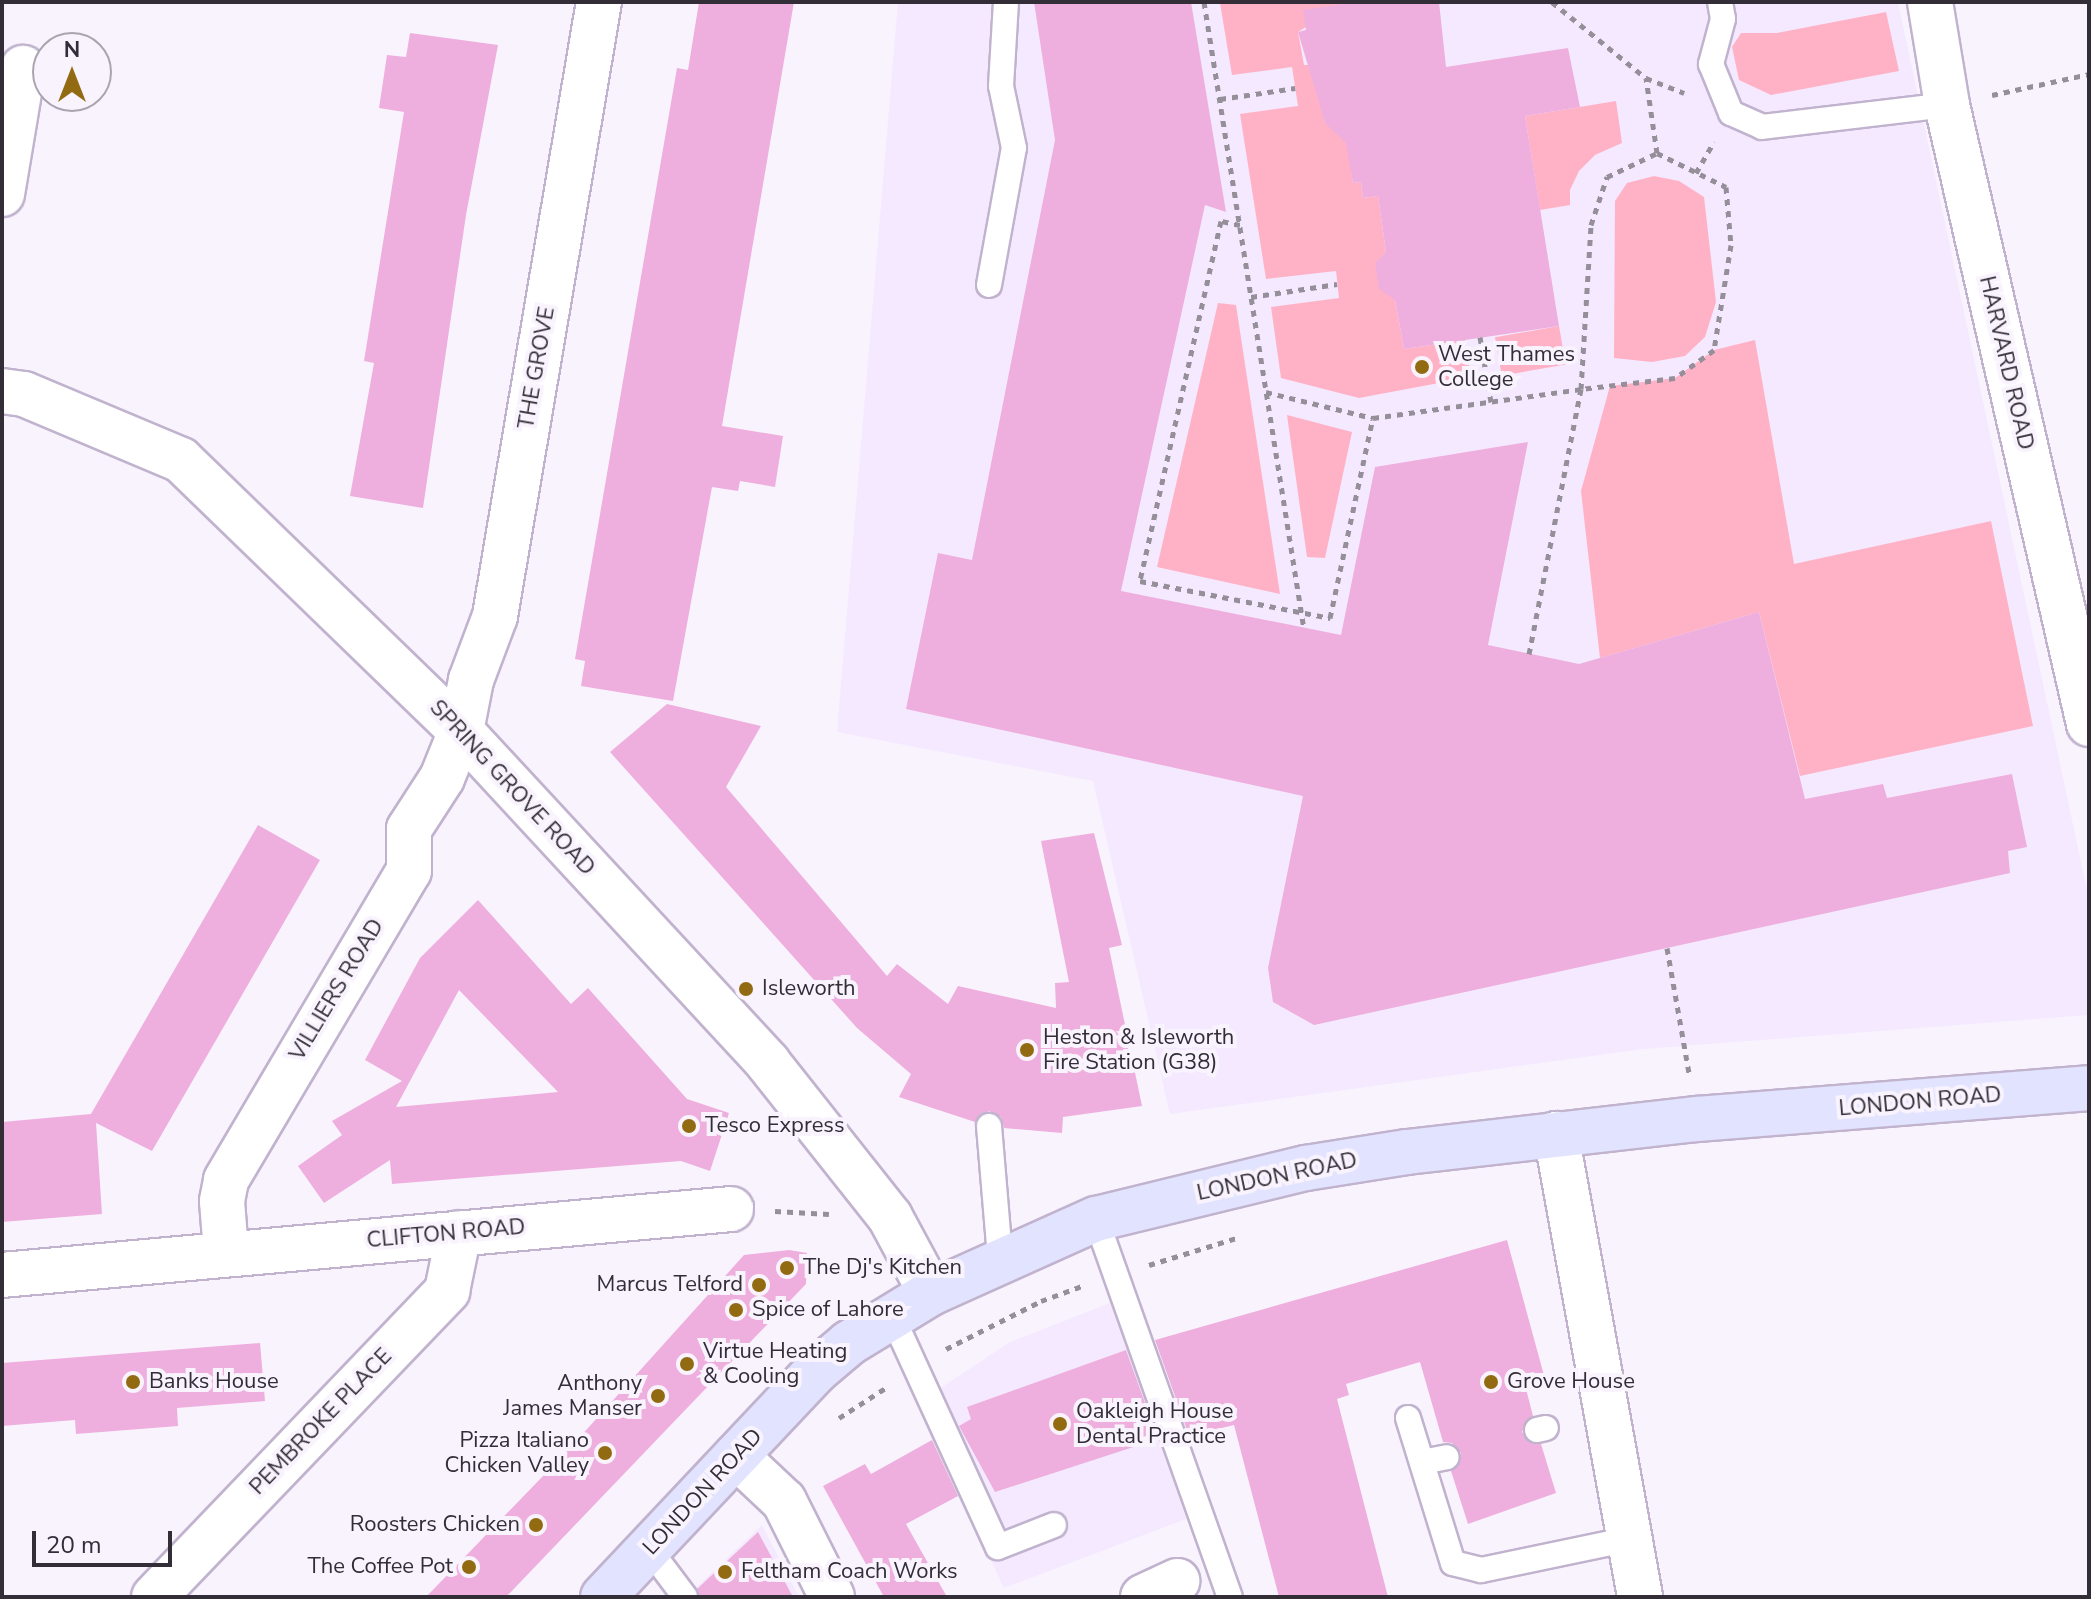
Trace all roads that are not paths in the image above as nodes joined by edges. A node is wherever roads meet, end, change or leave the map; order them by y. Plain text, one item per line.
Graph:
1 (599, 2) edge
2 (1006, 2) edge
3 (1720, 2) edge
4 (1930, 2) edge
5 (23, 68) dead end
6 (1947, 105) junction
7 (6, 145) edge
8 (2, 194) edge
9 (989, 285) dead end
10 (2, 391) edge
11 (2089, 724) edge
12 (461, 731) junction
13 (2089, 1088) edge
14 (989, 1126) dead end
15 (1556, 1134) junction
16 (731, 1209) road end
17 (1096, 1219) junction
18 (459, 1233) junction
19 (226, 1252) junction
20 (1000, 1258) junction
21 (2, 1275) edge
22 (931, 1293) junction
23 (892, 1316) junction
24 (1408, 1418) dead end
25 (736, 1456) junction
26 (1447, 1457) dead end
27 (1422, 1462) junction
28 (1054, 1525) dead end
29 (1629, 1539) junction
30 (649, 1549) junction
31 (154, 1597) edge
32 (603, 1597) edge
33 (685, 1597) edge
34 (832, 1597) edge
35 (1230, 1597) edge
36 (1640, 1597) edge

1 - 12 street, THE GROVE
2 - 9 lane
3 - 6 lane
4 - 6 street, HARVARD ROAD
5 - 7 street
6 - 11 street, HARVARD ROAD
7 - 8 street
10 - 12 street, SPRING GROVE ROAD
12 - 19 street, VILLIERS ROAD
12 - 22 street, SPRING GROVE ROAD
13 - 15 main road, LONDON ROAD
14 - 20 lane
15 - 17 main road, LONDON ROAD
15 - 29 street
16 - 18 street, CLIFTON ROAD
17 - 20 main road, LONDON ROAD
17 - 35 lane
18 - 19 street, CLIFTON ROAD
18 - 31 street, PEMBROKE PLACE
19 - 21 street, CLIFTON ROAD
20 - 22 main road, LONDON ROAD
22 - 23 main road, LONDON ROAD
23 - 25 main road, LONDON ROAD
23 - 28 lane
24 - 27 lane
25 - 30 main road, LONDON ROAD
25 - 34 street
26 - 27 lane
27 - 29 lane
29 - 36 street
30 - 32 main road, LONDON ROAD
30 - 33 lane

